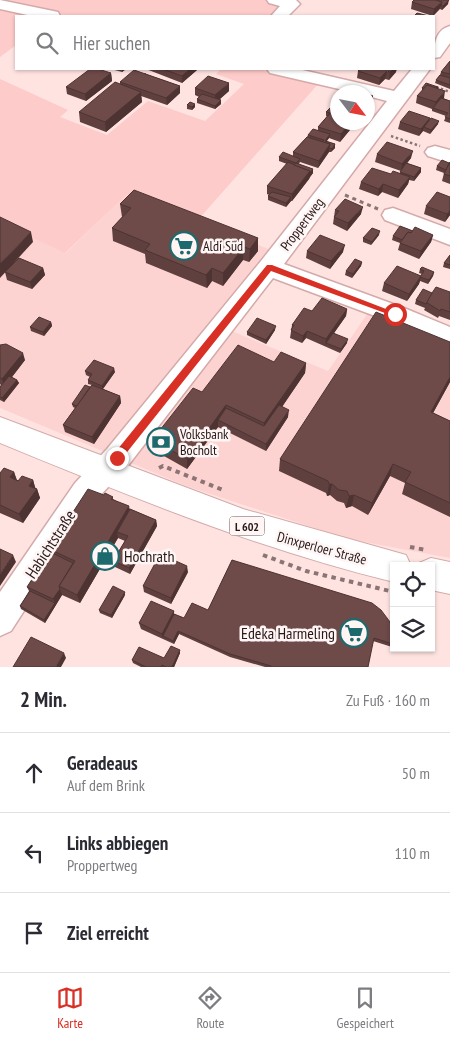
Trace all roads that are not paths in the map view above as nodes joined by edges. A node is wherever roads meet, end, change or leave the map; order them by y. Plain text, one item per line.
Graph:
1 (275, 0) edge
2 (0, 4) edge
3 (48, 15) edge
4 (280, 15) edge
5 (450, 32) edge
6 (435, 52) edge
7 (280, 70) edge
8 (417, 74) edge
9 (399, 98) junction
10 (393, 215) road end
11 (450, 237) edge
12 (270, 267) junction
13 (450, 338) edge
14 (0, 430) edge
15 (105, 471) junction
16 (399, 556) edge
17 (0, 620) edge

1 - 4 street
2 - 3 street
5 - 6 street
7 - 9 street
8 - 9 street, Proppertweg
9 - 12 street, Proppertweg
10 - 11 street
12 - 13 street
12 - 15 street, Proppertweg
14 - 15 main road, Dinxperloer Straße / L 602
15 - 16 main road, Dinxperloer Straße / L 602
15 - 17 street, Habichtstraße

